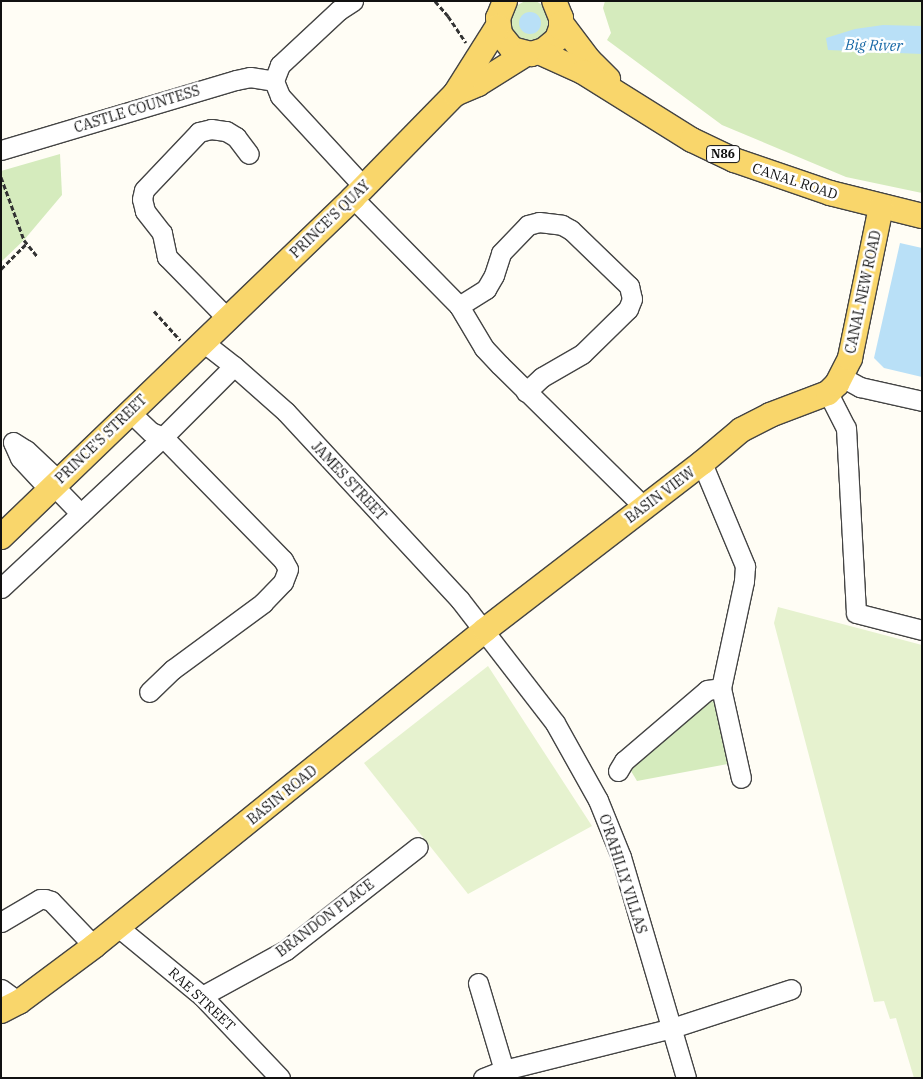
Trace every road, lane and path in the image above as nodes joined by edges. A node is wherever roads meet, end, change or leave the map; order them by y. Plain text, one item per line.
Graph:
1 (436, 1) edge
2 (344, 4) edge
3 (499, 10) edge
4 (560, 10) edge
5 (532, 53) junction
6 (477, 60) junction
7 (274, 80) junction
8 (455, 94) junction
9 (625, 96) junction
10 (1, 150) edge
11 (249, 154) dead end
12 (1, 177) edge
13 (358, 193) junction
14 (880, 207) junction
15 (922, 216) edge
16 (27, 244) junction
17 (38, 257) dead end
18 (1, 269) edge
19 (459, 306) junction
20 (154, 311) dead end
21 (227, 318) junction
22 (197, 347) junction
23 (234, 366) junction
24 (834, 384) junction
25 (526, 392) junction
26 (922, 401) edge
27 (130, 412) junction
28 (163, 437) junction
29 (702, 463) junction
30 (54, 485) junction
31 (644, 507) junction
32 (81, 514) junction
33 (1, 537) edge
34 (1, 588) edge
35 (485, 630) junction
36 (922, 630) edge
37 (721, 688) junction
38 (149, 692) dead end
39 (618, 771) dead end
40 (742, 778) dead end
41 (418, 847) dead end
42 (1, 922) edge
43 (118, 927) junction
44 (86, 952) junction
45 (478, 983) dead end
46 (791, 989) dead end
47 (202, 996) junction
48 (7, 1001) edge
49 (672, 1028) junction
50 (504, 1070) junction
51 (280, 1078) edge
52 (483, 1078) edge
53 (686, 1078) edge

1 - 6 path
2 - 7 street
3 - 5 main road, N86
3 - 6 main road, PRINCE'S QUAY
4 - 5 main road, N86
4 - 9 main road, N86
5 - 8 main road, PRINCE'S QUAY
5 - 9 main road, N86
6 - 8 main road, PRINCE'S QUAY
7 - 10 street, CASTLE COUNTESS
7 - 13 street
8 - 13 main road, PRINCE'S QUAY
9 - 14 main road, CANAL ROAD / N86
11 - 21 street
12 - 16 path
13 - 19 street
13 - 21 main road, PRINCE'S QUAY
14 - 15 main road, CANAL ROAD / N86
14 - 24 main road, CANAL NEW ROAD
16 - 17 path
16 - 18 path
19 - 25 street
19 - 25 street
20 - 22 path
21 - 22 main road, PRINCE'S QUAY
22 - 23 street, JAMES STREET
22 - 27 main road, PRINCE'S STREET
23 - 28 street
23 - 35 street, JAMES STREET
24 - 26 street
24 - 29 main road, BASIN VIEW
24 - 36 street
25 - 31 street
27 - 28 street
27 - 30 main road, PRINCE'S STREET
28 - 32 street
28 - 38 street
29 - 31 main road, BASIN VIEW
29 - 37 street
30 - 32 street
30 - 33 main road, PRINCE'S STREET
31 - 35 main road, BASIN VIEW
32 - 34 street
35 - 43 main road, BASIN ROAD
35 - 49 street, O'RAHILLY VILLAS
37 - 39 street
37 - 40 street
41 - 47 street, BRANDON PLACE
42 - 44 street
43 - 44 main road, BASIN ROAD
43 - 47 street, RAE STREET
44 - 48 main road, BASIN ROAD
45 - 50 street
46 - 49 street
47 - 51 street, RAE STREET
49 - 50 street
49 - 53 street, O'RAHILLY VILLAS
50 - 52 street

